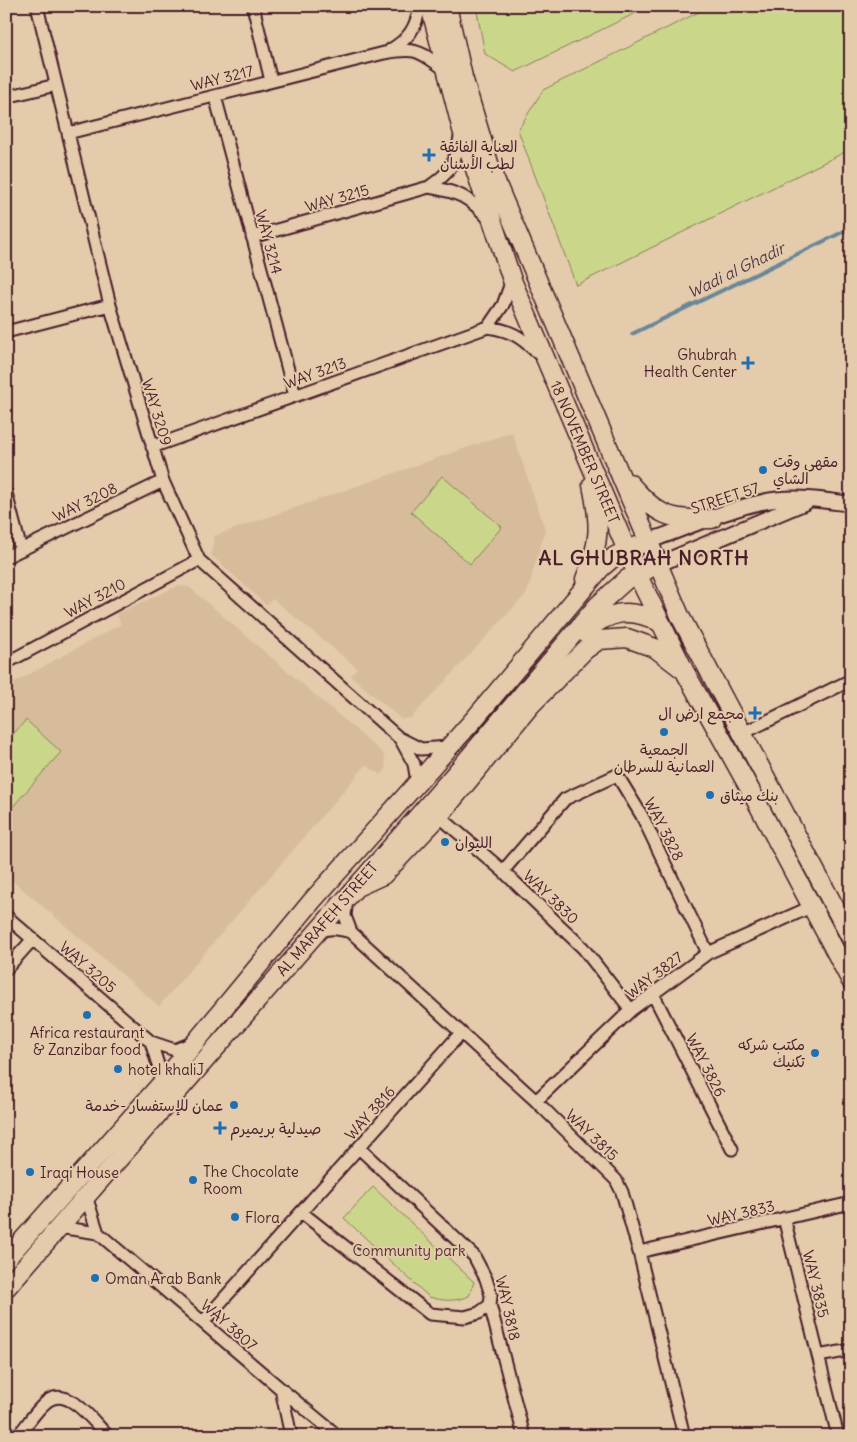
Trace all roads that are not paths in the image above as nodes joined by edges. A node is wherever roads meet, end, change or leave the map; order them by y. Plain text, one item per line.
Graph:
1 (37, 6) edge
2 (253, 6) edge
3 (420, 6) edge
4 (430, 6) edge
5 (448, 6) edge
6 (384, 53) junction
7 (446, 70) junction
8 (272, 81) junction
9 (56, 85) junction
10 (215, 96) junction
11 (6, 97) edge
12 (462, 130) junction
13 (68, 133) junction
14 (429, 187) junction
15 (490, 220) junction
16 (252, 237) junction
17 (512, 280) junction
18 (110, 305) junction
19 (488, 327) junction
20 (6, 332) edge
21 (544, 359) junction
22 (295, 396) junction
23 (152, 447) junction
24 (584, 448) junction
25 (618, 471) junction
26 (163, 481) junction
27 (6, 493) edge
28 (814, 499) junction
29 (851, 504) edge
30 (712, 519) junction
31 (649, 541) junction
32 (20, 550) junction
33 (627, 550) junction
34 (6, 557) edge
35 (199, 560) junction
36 (659, 564) junction
37 (637, 574) junction
38 (575, 597) junction
39 (659, 622) junction
40 (566, 645) junction
41 (6, 663) edge
42 (684, 670) junction
43 (851, 680) edge
44 (743, 733) junction
45 (399, 738) junction
46 (449, 747) junction
47 (417, 782) junction
48 (439, 816) junction
49 (503, 871) junction
50 (351, 892) junction
51 (813, 906) junction
52 (6, 916) edge
53 (351, 932) junction
54 (312, 936) junction
55 (851, 938) edge
56 (33, 939) junction
57 (708, 953) junction
58 (6, 969) edge
59 (851, 981) edge
60 (652, 994) junction
61 (631, 1010) junction
62 (460, 1034) junction
63 (151, 1042) junction
64 (196, 1042) junction
65 (160, 1084) junction
66 (536, 1101) junction
67 (358, 1148) junction
68 (732, 1149) dead end
69 (86, 1196) junction
70 (851, 1203) edge
71 (301, 1212) junction
72 (784, 1218) junction
73 (58, 1227) junction
74 (98, 1233) junction
75 (9, 1252) edge
76 (639, 1252) junction
77 (6, 1288) edge
78 (490, 1305) junction
79 (203, 1322) junction
80 (851, 1350) edge
81 (818, 1356) junction
82 (281, 1389) junction
83 (18, 1436) edge
84 (108, 1436) edge
85 (291, 1436) edge
86 (338, 1436) edge
87 (524, 1436) edge
88 (684, 1436) edge
89 (838, 1436) edge

1 - 9 street, WAY 3209
2 - 8 street
3 - 6 street, WAY 3217
4 - 7 main road, 18 NOVEMBER STREET
5 - 25 main road, 18 NOVEMBER STREET
6 - 7 street, WAY 3217
6 - 8 street, WAY 3217
7 - 12 main road, 18 NOVEMBER STREET
8 - 10 street, WAY 3217
9 - 11 street
9 - 13 street, WAY 3209
10 - 13 street, WAY 3217
10 - 16 street, WAY 3214
12 - 14 street, WAY 3215
12 - 15 main road, 18 NOVEMBER STREET
13 - 18 street, WAY 3209
14 - 15 street, WAY 3215
14 - 16 street, WAY 3215
15 - 17 main road, 18 NOVEMBER STREET
16 - 22 street, WAY 3214
17 - 19 street
17 - 21 main road, 18 NOVEMBER STREET
18 - 20 street
18 - 23 street, WAY 3209
19 - 21 street
19 - 22 street, WAY 3213
21 - 24 main road, 18 NOVEMBER STREET
22 - 23 street, WAY 3213
23 - 26 street, WAY 3209
24 - 33 main road, 18 NOVEMBER STREET
24 - 38 main road
25 - 30 main road
25 - 31 main road, 18 NOVEMBER STREET
26 - 32 street, WAY 3208
26 - 35 street, WAY 3209
27 - 32 street
28 - 29 street, STREET 57
28 - 30 street, STREET 57
28 - 36 street, STREET 57
30 - 31 street, STREET 57
31 - 33 main road, AL MARAFEH STREET
31 - 36 main road, 18 NOVEMBER STREET
32 - 34 street, WAY 3208
33 - 37 main road, 18 NOVEMBER STREET
33 - 38 main road, AL MARAFEH STREET
35 - 41 street, WAY 3210
35 - 45 street, WAY 3209
36 - 37 main road, AL MARAFEH STREET
36 - 44 main road, 18 NOVEMBER STREET
37 - 39 main road, 18 NOVEMBER STREET
37 - 40 main road, AL MARAFEH STREET
38 - 46 main road, AL MARAFEH STREET
39 - 40 main road
39 - 42 main road, 18 NOVEMBER STREET
40 - 50 main road, AL MARAFEH STREET
42 - 48 main road
42 - 51 main road, 18 NOVEMBER STREET
43 - 44 street
44 - 55 main road, 18 NOVEMBER STREET
45 - 46 street, WAY 3209
45 - 47 street, WAY 3209
46 - 47 main road, AL MARAFEH STREET
47 - 64 main road, AL MARAFEH STREET
48 - 49 street, WAY 3830
48 - 50 main road
49 - 57 street, WAY 3828
49 - 61 street, WAY 3830
50 - 53 street
50 - 54 main road, AL MARAFEH STREET
51 - 57 street, WAY 3827
51 - 59 main road, 18 NOVEMBER STREET
52 - 56 street, WAY 3205
53 - 54 street
53 - 62 street, WAY 3815
54 - 69 main road, AL MARAFEH STREET
56 - 58 street
56 - 63 street, WAY 3205
57 - 60 street, WAY 3827
60 - 61 street, WAY 3827
60 - 68 street, WAY 3826
61 - 66 street, WAY 3827
62 - 66 street, WAY 3815
62 - 67 street, WAY 3816
63 - 64 street, WAY 3205
63 - 65 street
64 - 65 main road, AL MARAFEH STREET
65 - 75 main road, AL MARAFEH STREET
66 - 76 street, WAY 3815
67 - 71 street, WAY 3816
67 - 78 street, WAY 3818
69 - 73 main road, AL MARAFEH STREET
69 - 74 street
70 - 72 street, WAY 3833
71 - 78 street
71 - 79 street, WAY 3816
72 - 76 street, WAY 3833
72 - 81 street, WAY 3835
73 - 74 street
73 - 77 main road, AL MARAFEH STREET
74 - 79 street, WAY 3807
76 - 88 street, WAY 3815
78 - 87 street, WAY 3818
79 - 82 street, WAY 3807
80 - 81 street
81 - 89 street, WAY 3835
82 - 85 street
82 - 86 street, WAY 3807
83 - 84 street

